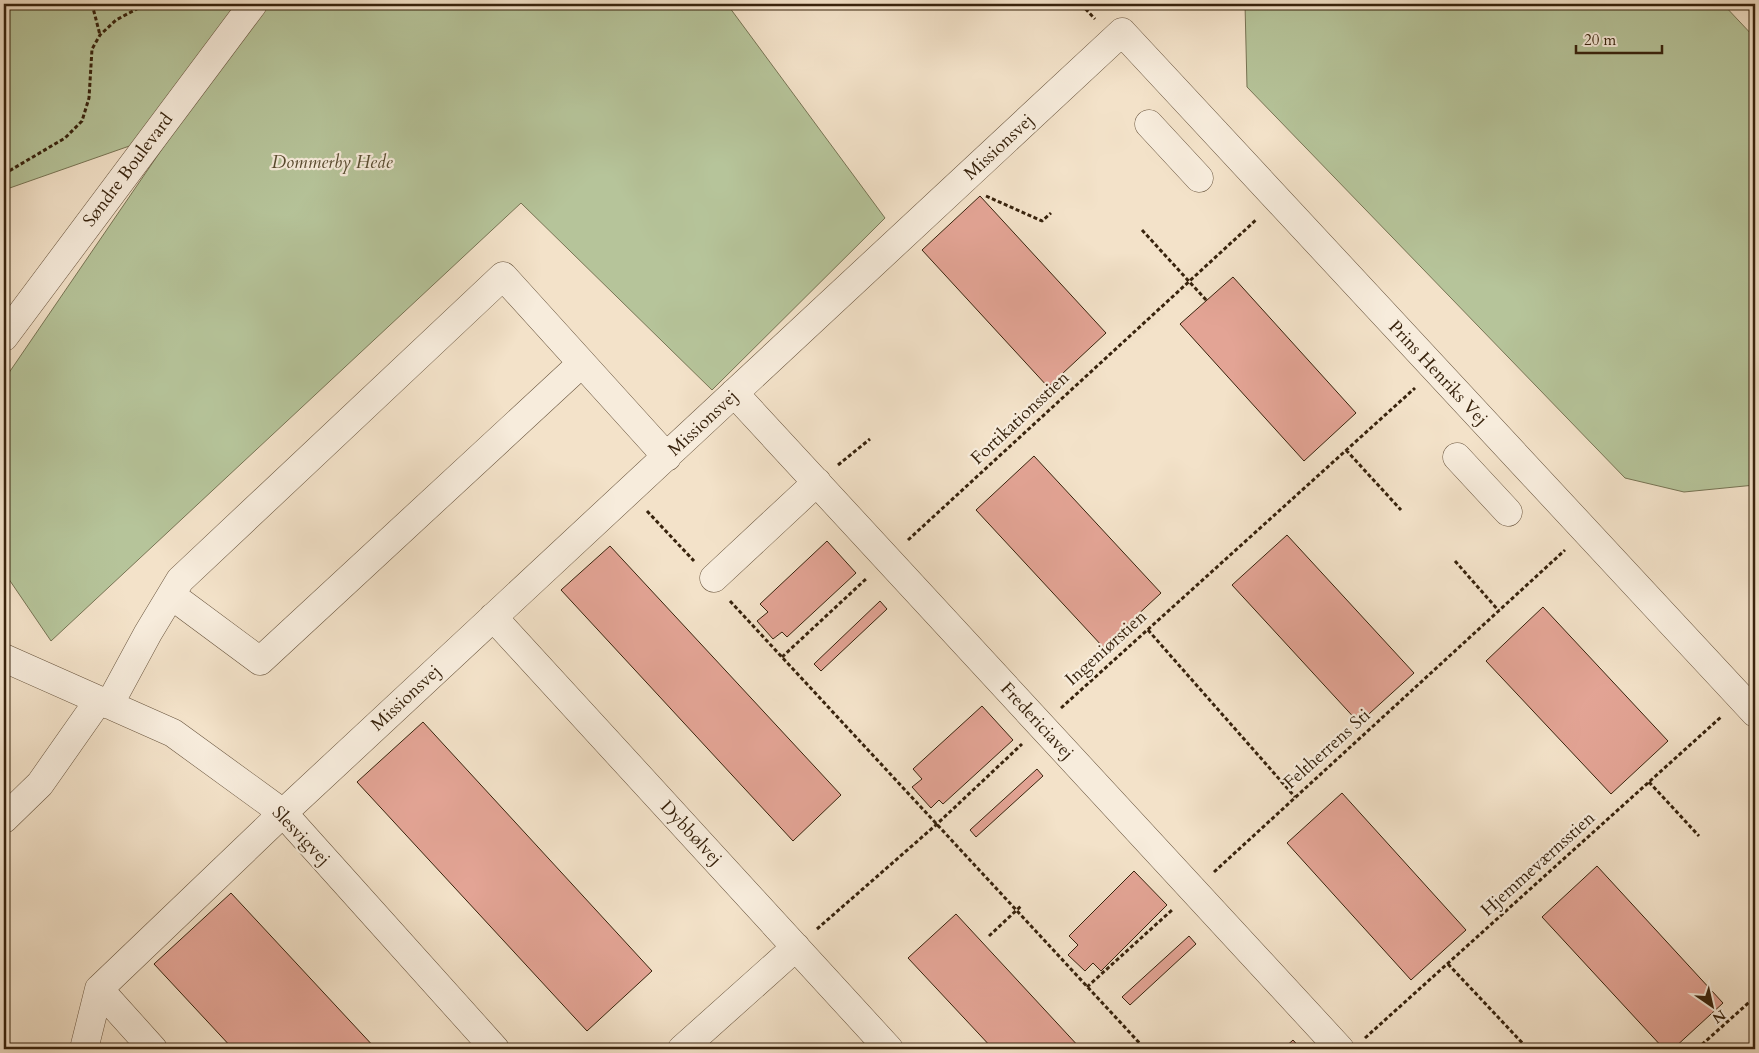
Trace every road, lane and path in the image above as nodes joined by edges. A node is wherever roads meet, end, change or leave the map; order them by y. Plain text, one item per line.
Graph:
1 (92, 4) edge
2 (146, 4) edge
3 (253, 4) edge
4 (1122, 32) joint
5 (100, 35) junction
6 (1149, 124) dead end
7 (1210, 128) junction
8 (1179, 156) junction
9 (4, 174) edge
10 (1199, 178) dead end
11 (963, 180) junction
12 (1278, 200) junction
13 (1051, 213) dead end
14 (1142, 230) dead end
15 (1188, 281) junction
16 (1207, 300) dead end
17 (4, 337) edge
18 (582, 362) junction
19 (1436, 370) junction
20 (734, 393) junction
21 (870, 439) dead end
22 (1346, 450) junction
23 (667, 457) junction
24 (1457, 457) dead end
25 (1517, 457) junction
26 (817, 482) junction
27 (1485, 487) junction
28 (630, 492) junction
29 (1402, 510) dead end
30 (1508, 512) dead end
31 (1586, 532) junction
32 (888, 559) junction
33 (1455, 561) dead end
34 (713, 580) junction
35 (171, 595) junction
36 (1499, 610) junction
37 (493, 618) junction
38 (1148, 630) junction
39 (782, 657) junction
40 (4, 658) edge
41 (104, 703) junction
42 (1748, 706) edge
43 (1041, 726) junction
44 (872, 744) dead end
45 (867, 749) junction
46 (1649, 782) junction
47 (1295, 798) junction
48 (283, 813) junction
49 (4, 819) edge
50 (938, 824) junction
51 (1699, 836) dead end
52 (1194, 890) junction
53 (1021, 906) dead end
54 (1017, 911) junction
55 (989, 936) dead end
56 (796, 947) junction
57 (1448, 964) junction
58 (1087, 987) junction
59 (99, 989) junction
60 (1755, 997) edge
61 (1351, 1046) edge
62 (84, 1049) edge
63 (153, 1049) edge
64 (496, 1049) edge
65 (682, 1049) edge
66 (889, 1049) edge
67 (1145, 1049) edge
68 (1528, 1049) edge
69 (1697, 1049) edge

1 - 5 path
2 - 5 path
3 - 17 lane, Søndre Boulevard
4 - 7 lane, Prins Henriks Vej
4 - 11 lane, Missionsvej
5 - 9 path
6 - 8 lane
7 - 8 lane
7 - 12 lane, Prins Henriks Vej
8 - 10 lane
11 - 13 path
11 - 20 lane, Missionsvej
12 - 15 path, Fortikationsstien
12 - 19 lane, Prins Henriks Vej
14 - 15 path
15 - 16 path
15 - 32 path, Fortikationsstien
18 - 23 lane
18 - 35 lane
18 - 35 lane
19 - 22 path, Ingeniørstien
19 - 25 lane, Prins Henriks Vej
20 - 23 lane, Missionsvej
20 - 26 lane, Fredericiavej
21 - 26 path
22 - 29 path
22 - 38 path, Ingeniørstien
23 - 28 lane, Missionsvej
24 - 27 lane
25 - 27 lane
25 - 31 lane, Prins Henriks Vej
26 - 32 lane, Fredericiavej
26 - 34 lane
27 - 30 lane
28 - 34 path
28 - 37 lane, Missionsvej
31 - 36 path, Feltherrens Sti
31 - 42 lane, Prins Henriks Vej
32 - 39 path, Fortikationsstien
32 - 43 lane, Fredericiavej
33 - 36 path
34 - 39 path
35 - 41 lane
36 - 47 path, Feltherrens Sti
37 - 48 lane, Missionsvej
37 - 56 lane, Dybbølvej
38 - 43 path, Ingeniørstien
38 - 47 path
39 - 45 path
40 - 41 lane, Slesvigvej
41 - 48 lane, Slesvigvej
41 - 49 lane
42 - 46 path, Hjemmeværnsstien
43 - 50 path, Ingeniørstien
43 - 52 lane, Fredericiavej
44 - 45 path
45 - 50 path
46 - 51 path
46 - 57 path, Hjemmeværnsstien
47 - 52 path, Feltherrens Sti
48 - 59 lane, Missionsvej
48 - 64 lane, Slesvigvej
50 - 54 path
50 - 56 path, Ingeniørstien
52 - 58 path, Feltherrens Sti
52 - 61 lane, Fredericiavej
53 - 54 path
54 - 55 path
54 - 58 path
56 - 65 lane
56 - 66 lane, Dybbølvej
57 - 61 path, Hjemmeværnsstien
57 - 68 path
58 - 67 path
59 - 62 lane
59 - 63 lane
60 - 69 path

